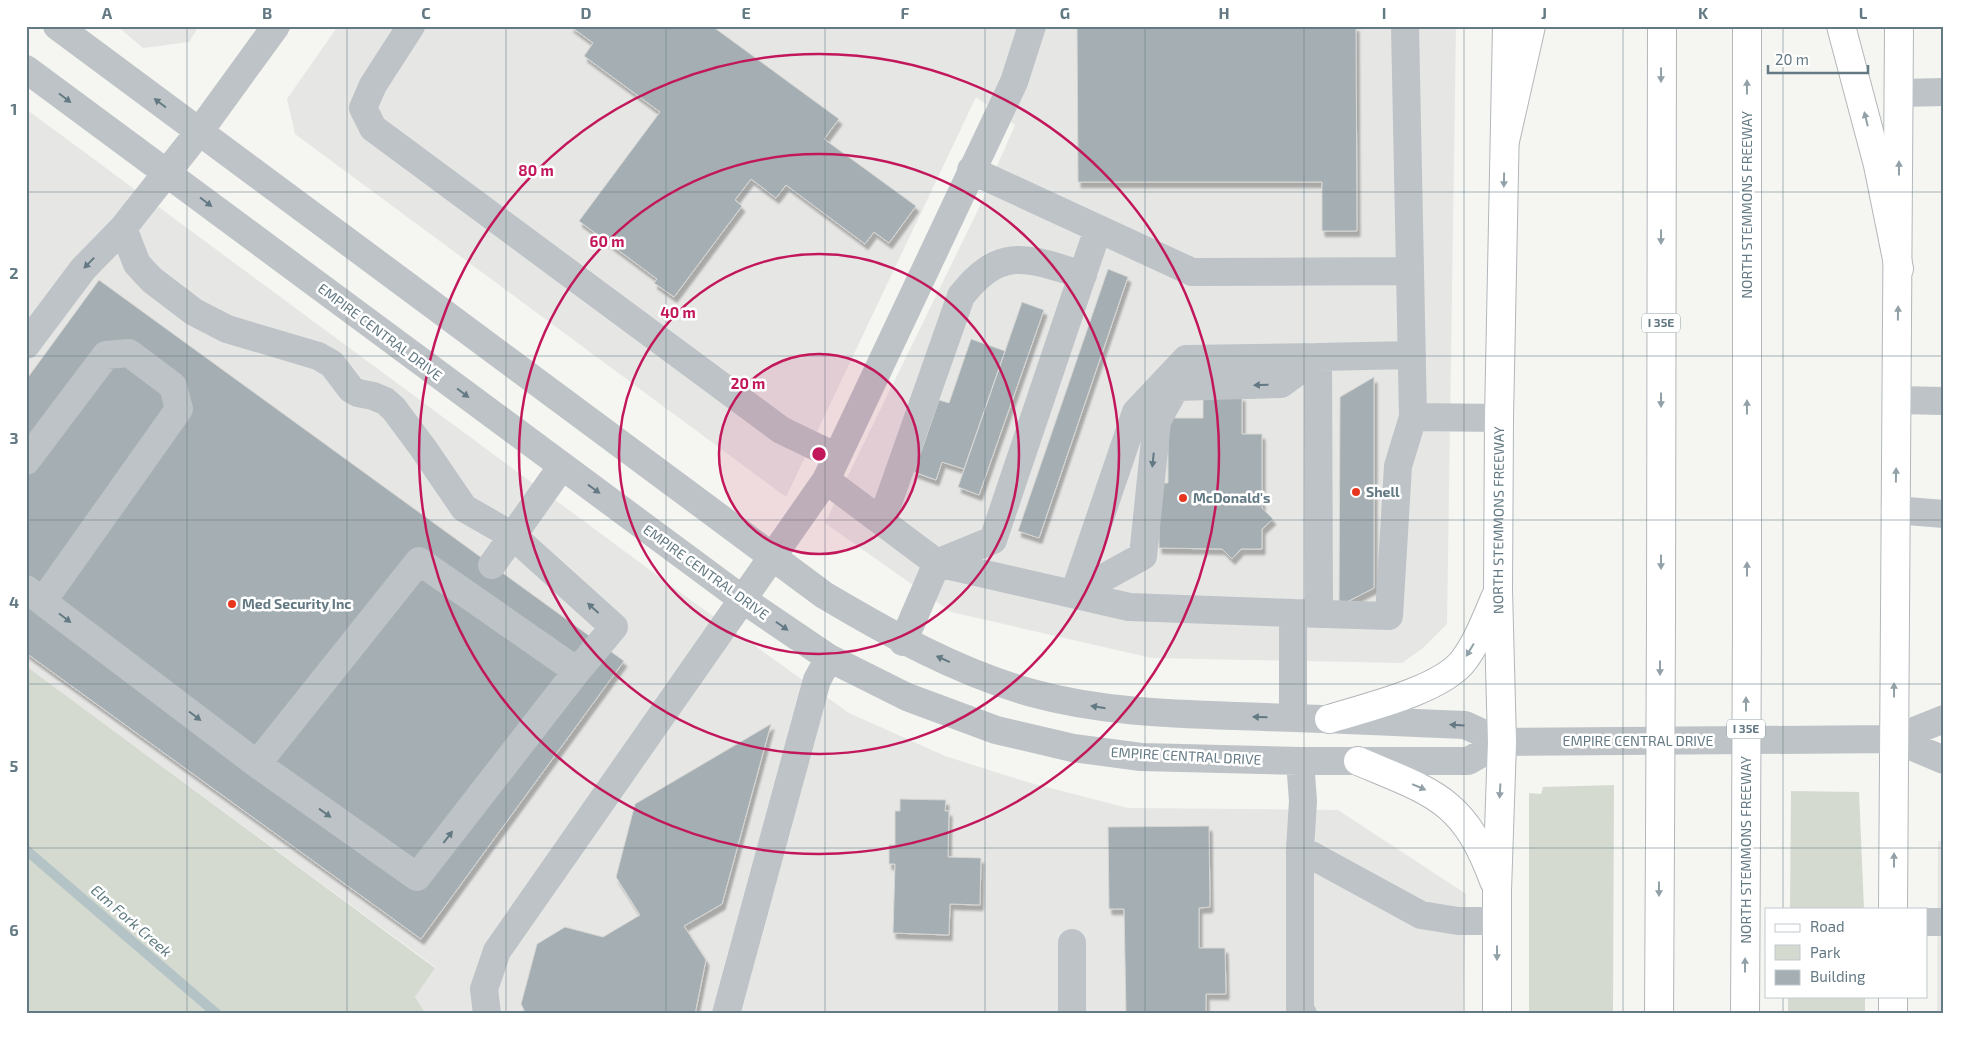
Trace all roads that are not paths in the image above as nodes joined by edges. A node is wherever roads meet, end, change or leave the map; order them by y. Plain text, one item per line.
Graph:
1 (57, 26) edge
2 (276, 26) edge
3 (411, 26) edge
4 (1032, 26) edge
5 (1405, 26) edge
6 (1507, 26) edge
7 (1531, 26) edge
8 (1662, 26) edge
9 (1748, 26) edge
10 (1841, 26) edge
11 (1899, 26) edge
12 (26, 69) edge
13 (1944, 92) edge
14 (1899, 93) junction
15 (199, 132) junction
16 (1505, 142) junction
17 (971, 170) junction
18 (167, 173) junction
19 (122, 228) junction
20 (1098, 229) junction
21 (1899, 269) junction
22 (1410, 271) junction
23 (1083, 276) junction
24 (26, 345) edge
25 (1412, 355) junction
26 (1318, 357) junction
27 (1897, 400) junction
28 (1944, 401) edge
29 (1413, 417) junction
30 (1499, 418) junction
31 (26, 461) edge
32 (562, 466) junction
33 (832, 468) junction
34 (1895, 510) junction
35 (1944, 514) edge
36 (882, 520) junction
37 (513, 536) junction
38 (773, 557) junction
39 (937, 563) junction
40 (492, 565) dead end
41 (1498, 590) junction
42 (1074, 594) junction
43 (34, 595) edge
44 (742, 599) junction
45 (1292, 613) junction
46 (1320, 614) junction
47 (903, 642) junction
48 (829, 658) junction
49 (577, 671) junction
50 (1293, 718) junction
51 (1944, 718) edge
52 (1329, 719) junction
53 (1894, 739) junction
54 (1502, 742) junction
55 (1944, 760) edge
56 (1300, 761) junction
57 (1358, 761) junction
58 (257, 764) junction
59 (1300, 849) junction
60 (1497, 891) junction
61 (1894, 908) edge
62 (1497, 921) junction
63 (1928, 922) edge
64 (1944, 922) edge
65 (1072, 943) dead end
66 (1893, 998) edge
67 (486, 1014) edge
68 (726, 1014) edge
69 (1072, 1014) edge
70 (1303, 1014) edge
71 (1497, 1014) edge
72 (1659, 1014) edge
73 (1745, 1014) edge
74 (1893, 1014) edge

15 -> 1 street, EMPIRE CENTRAL DRIVE
2 - 15 street
3 - 33 street
4 - 17 street
5 - 22 street
6 - 16 main road, NORTH STEMMONS FREEWAY
7 - 16 main road
8 -> 72 main road, I 35E, bridge
73 -> 9 main road, NORTH STEMMONS FREEWAY / I 35E, bridge
21 -> 10 main road
11 - 14 main road
12 -> 18 street, EMPIRE CENTRAL DRIVE
13 - 14 street
21 -> 14 main road
15 - 18 street
15 - 38 street, EMPIRE CENTRAL DRIVE
16 -> 30 main road, NORTH STEMMONS FREEWAY
17 - 20 street
17 - 33 street
18 - 19 street
18 -> 32 street, EMPIRE CENTRAL DRIVE
19 -> 24 street
19 - 37 street
20 - 22 street
20 - 23 street
27 -> 21 main road
22 - 25 street
23 - 36 street
23 - 39 street
25 - 26 street
25 - 29 street
26 - 42 street
26 -> 42 street
26 - 46 street
27 - 28 street
34 -> 27 main road
29 - 30 street
29 - 46 street
30 - 41 main road, NORTH STEMMONS FREEWAY
31 - 43 street
32 - 37 street
32 -> 44 street, EMPIRE CENTRAL DRIVE
33 - 36 street
33 - 38 street
34 - 35 street
53 -> 34 main road
36 - 39 street
37 - 40 street
49 -> 37 street
38 - 44 street
38 - 47 street, EMPIRE CENTRAL DRIVE
39 - 42 street
39 - 47 street
41 -> 52 main road
41 - 54 main road, NORTH STEMMONS FREEWAY
42 - 45 street
43 -> 58 street
44 -> 48 street, EMPIRE CENTRAL DRIVE
44 - 67 street
45 - 46 street
45 - 50 street
50 -> 47 street, EMPIRE CENTRAL DRIVE
48 - 56 street, EMPIRE CENTRAL DRIVE
48 - 68 street
49 - 58 street
58 -> 49 street
50 - 52 street, EMPIRE CENTRAL DRIVE
51 - 53 street, EMPIRE CENTRAL DRIVE
54 -> 52 street, EMPIRE CENTRAL DRIVE
53 - 54 street, EMPIRE CENTRAL DRIVE
53 - 55 street, EMPIRE CENTRAL DRIVE
61 -> 53 main road
54 - 57 street, EMPIRE CENTRAL DRIVE
54 -> 60 main road, NORTH STEMMONS FREEWAY
56 - 57 street, EMPIRE CENTRAL DRIVE
56 - 59 street
57 -> 60 main road
59 - 62 street
59 - 70 street
60 - 62 main road, NORTH STEMMONS FREEWAY
62 -> 71 main road, NORTH STEMMONS FREEWAY
63 - 64 street
65 - 69 street
66 - 74 main road

